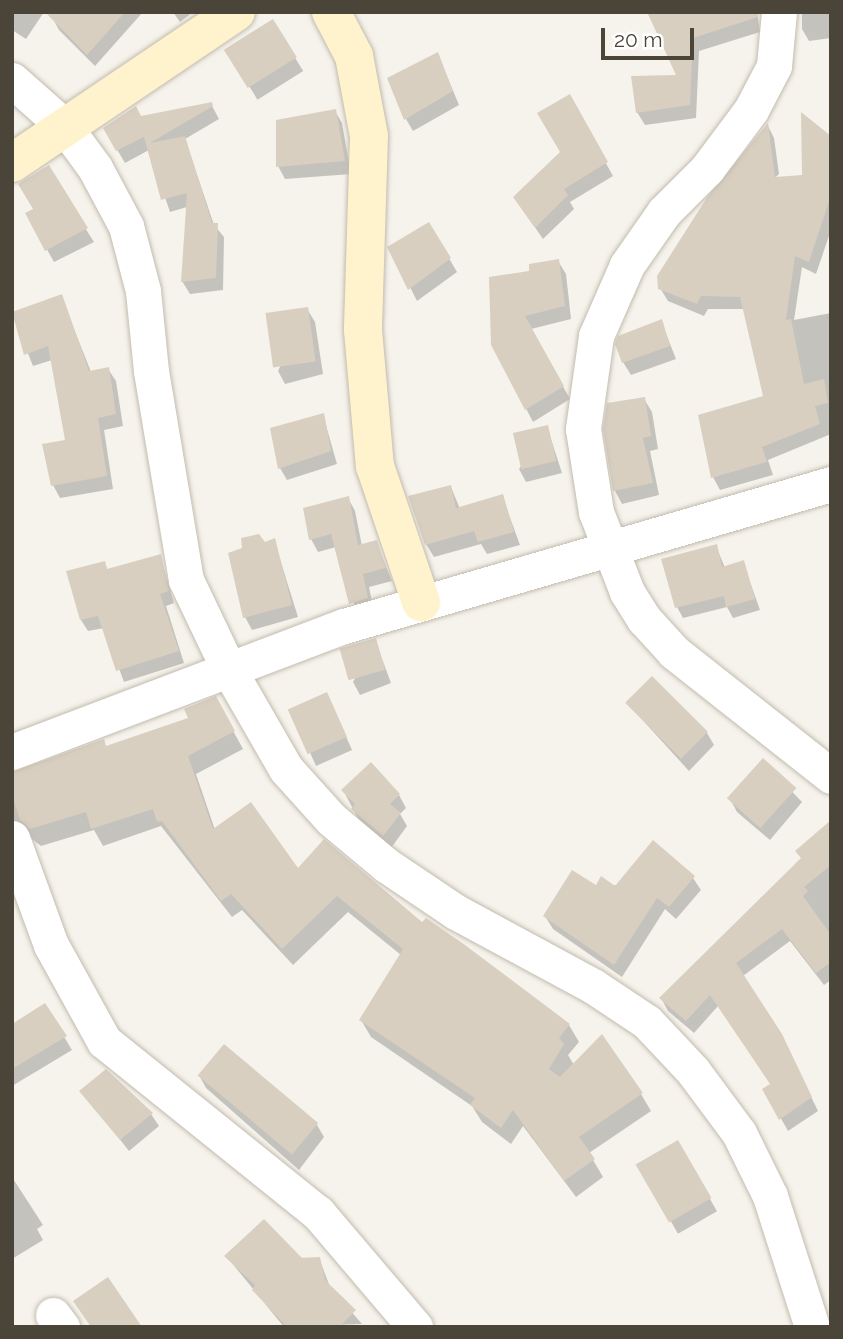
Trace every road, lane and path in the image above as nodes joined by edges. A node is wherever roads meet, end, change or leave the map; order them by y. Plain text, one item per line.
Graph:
1 (236, 12) edge
2 (331, 12) edge
3 (779, 12) edge
4 (12, 80) edge
5 (65, 127) junction
6 (12, 163) edge
7 (831, 484) edge
8 (607, 547) junction
9 (421, 602) junction
10 (229, 670) junction
11 (12, 752) edge
12 (831, 776) edge
13 (12, 838) edge
14 (415, 1327) edge
15 (812, 1327) edge

1 - 5 street
2 - 9 street
3 - 8 street
4 - 5 street
5 - 6 street
5 - 10 street
7 - 8 street
8 - 9 street
8 - 12 street
9 - 10 street
10 - 11 street
10 - 15 street
13 - 14 street

